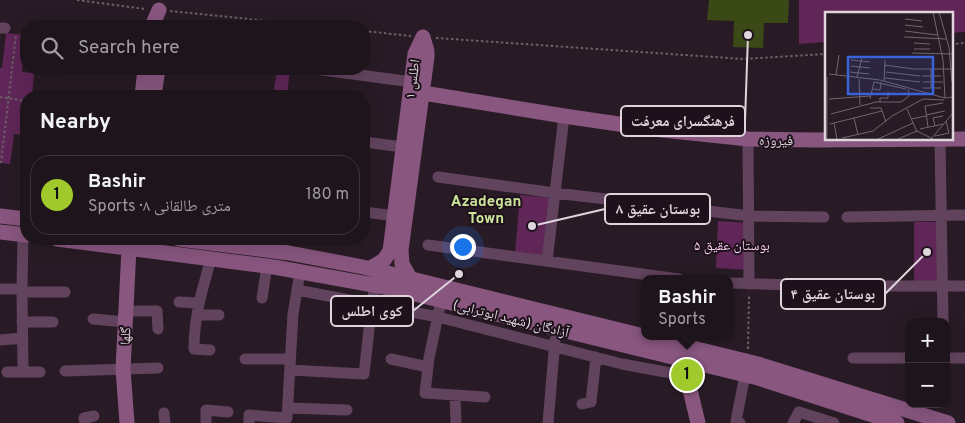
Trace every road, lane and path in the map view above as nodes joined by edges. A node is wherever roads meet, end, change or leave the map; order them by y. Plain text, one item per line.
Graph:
1 (77, 0) edge
2 (160, 10) junction
3 (155, 20) edge
4 (162, 20) edge
5 (258, 20) edge
6 (370, 32) edge
7 (16, 34) dead end
8 (423, 37) junction
9 (965, 43) edge
10 (952, 44) edge
11 (825, 54) edge
12 (144, 75) edge
13 (157, 75) edge
14 (341, 75) edge
15 (415, 89) junction
16 (143, 90) edge
17 (155, 90) edge
18 (0, 97) edge
19 (8, 98) junction
20 (20, 100) edge
21 (564, 116) junction
22 (952, 139) edge
23 (965, 139) edge
24 (748, 140) junction
25 (825, 140) edge
26 (825, 140) edge
27 (844, 140) edge
28 (940, 140) edge
29 (370, 143) edge
30 (403, 147) junction
31 (1, 163) edge
32 (438, 177) dead end
33 (555, 193) junction
34 (370, 213) edge
35 (965, 215) edge
36 (0, 216) edge
37 (394, 216) junction
38 (750, 216) junction
39 (941, 216) junction
40 (824, 217) dead end
41 (847, 217) dead end
42 (20, 218) edge
43 (0, 232) edge
44 (20, 234) edge
45 (24, 245) edge
46 (105, 245) edge
47 (224, 245) edge
48 (428, 245) dead end
49 (129, 248) junction
50 (276, 252) junction
51 (211, 259) junction
52 (547, 261) junction
53 (270, 267) junction
54 (371, 268) junction
55 (300, 272) junction
56 (650, 275) edge
57 (410, 278) junction
58 (733, 283) edge
59 (750, 284) junction
60 (375, 286) junction
61 (823, 286) dead end
62 (847, 286) dead end
63 (943, 286) junction
64 (965, 286) edge
65 (0, 289) edge
66 (22, 290) junction
67 (297, 290) junction
68 (65, 292) dead end
69 (262, 298) dead end
70 (441, 301) junction
71 (178, 302) dead end
72 (198, 303) junction
73 (372, 304) junction
74 (197, 315) junction
75 (218, 315) dead end
76 (126, 316) junction
77 (438, 317) junction
78 (943, 318) edge
79 (93, 319) dead end
80 (22, 322) junction
81 (53, 322) dead end
82 (158, 329) dead end
83 (556, 329) junction
84 (23, 338) junction
85 (0, 340) edge
86 (641, 340) edge
87 (642, 340) edge
88 (554, 346) junction
89 (210, 350) dead end
90 (596, 357) junction
91 (853, 358) dead end
92 (905, 358) edge
93 (950, 358) edge
94 (965, 358) edge
95 (245, 359) dead end
96 (391, 359) dead end
97 (683, 360) junction
98 (290, 364) junction
99 (428, 367) junction
100 (158, 368) dead end
101 (747, 368) junction
102 (123, 369) junction
103 (65, 371) dead end
104 (7, 372) dead end
105 (24, 372) junction
106 (40, 372) dead end
107 (687, 376) junction
108 (796, 390) junction
109 (455, 395) junction
110 (485, 397) dead end
111 (582, 404) dead end
112 (288, 408) junction
113 (347, 410) dead end
114 (228, 412) dead end
115 (798, 412) junction
116 (127, 423) edge
117 (206, 423) edge
118 (249, 423) edge
119 (456, 423) edge
120 (548, 423) edge
121 (698, 423) edge
122 (740, 423) edge
123 (793, 423) edge
124 (834, 423) edge
125 (897, 423) edge
126 (948, 423) edge

1 - 2 path
2 - 3 main road
2 - 4 main road
2 - 5 path
6 - 8 path
7 - 19 path
8 - 11 path
8 - 15 main road, اطلس ۱
9 - 10 path
12 - 16 main road
13 - 17 main road
14 - 15 street
15 - 21 main road, فیروزه
15 - 30 main road, اطلس ۱
15 - 57 main road, اطلس ۱
18 - 19 path
19 - 20 path
19 - 31 path
21 - 24 main road, فیروزه
21 - 33 street
22 - 23 main road, فیروزه
24 - 25 main road, فیروزه
24 - 38 street
26 - 27 main road, فیروزه
28 - 39 street
29 - 30 street
30 - 37 main road, اطلس ۱
32 - 33 street
33 - 38 street
33 - 52 street
34 - 37 street
35 - 39 street
36 - 42 main road
37 - 54 main road, اطلس ۱
38 - 40 street
38 - 59 street
39 - 41 street
39 - 63 street
43 - 44 main road
45 - 66 street
46 - 49 main road, آزادگان (شهید ابوترابی)
47 - 50 main road, آزادگان (شهید ابوترابی)
48 - 52 street
49 - 51 main road, آزادگان (شهید ابوترابی)
49 - 76 main road, گلها
50 - 53 main road
50 - 54 main road, آزادگان (شهید ابوترابی)
51 - 53 main road, آزادگان (شهید ابوترابی)
51 - 72 street
52 - 56 street
53 - 55 main road, آزادگان (شهید ابوترابی)
53 - 69 street
54 - 57 main road, آزادگان (شهید ابوترابی)
55 - 60 main road, آزادگان (شهید ابوترابی)
55 - 67 street
57 - 86 main road, آزادگان (شهید ابوترابی)
58 - 59 street
59 - 61 street
59 - 101 path
60 - 70 main road, آزادگان (شهید ابوترابی)
60 - 73 street
62 - 63 street
63 - 64 street
63 - 78 street
65 - 66 street
66 - 68 street
66 - 80 street
67 - 73 street
67 - 98 street
70 - 77 street
70 - 83 main road, آزادگان (شهید ابوترابی)
71 - 72 street
72 - 74 street
73 - 77 street
73 - 98 street
74 - 75 street
74 - 89 street
76 - 79 street
76 - 82 street
76 - 102 main road, گلها
77 - 88 street
77 - 99 street
80 - 81 street
80 - 84 street
83 - 88 street
83 - 97 main road, آزادگان (شهید ابوترابی)
84 - 85 street
84 - 105 street
87 - 101 main road, آزادگان (شهید ابوترابی)
88 - 90 street
88 - 120 street
90 - 107 street
90 - 111 street
91 - 92 street
93 - 94 street
95 - 98 street
96 - 99 street
97 - 101 main road, آزادگان (شهید ابوترابی)
97 - 107 main road
98 - 112 street
99 - 109 street
100 - 102 street
101 - 108 main road, آزادگان (شهید ابوترابی)
101 - 122 street
101 - 126 main road, آزادگان (شهید ابوترابی)
102 - 103 street
102 - 116 main road, گلها
104 - 105 street
105 - 106 street
107 - 121 main road
108 - 115 street
108 - 125 main road, آزادگان (شهید ابوترابی)
109 - 110 street
109 - 119 street
112 - 113 street
112 - 118 street
114 - 117 street
115 - 123 street
115 - 124 street

